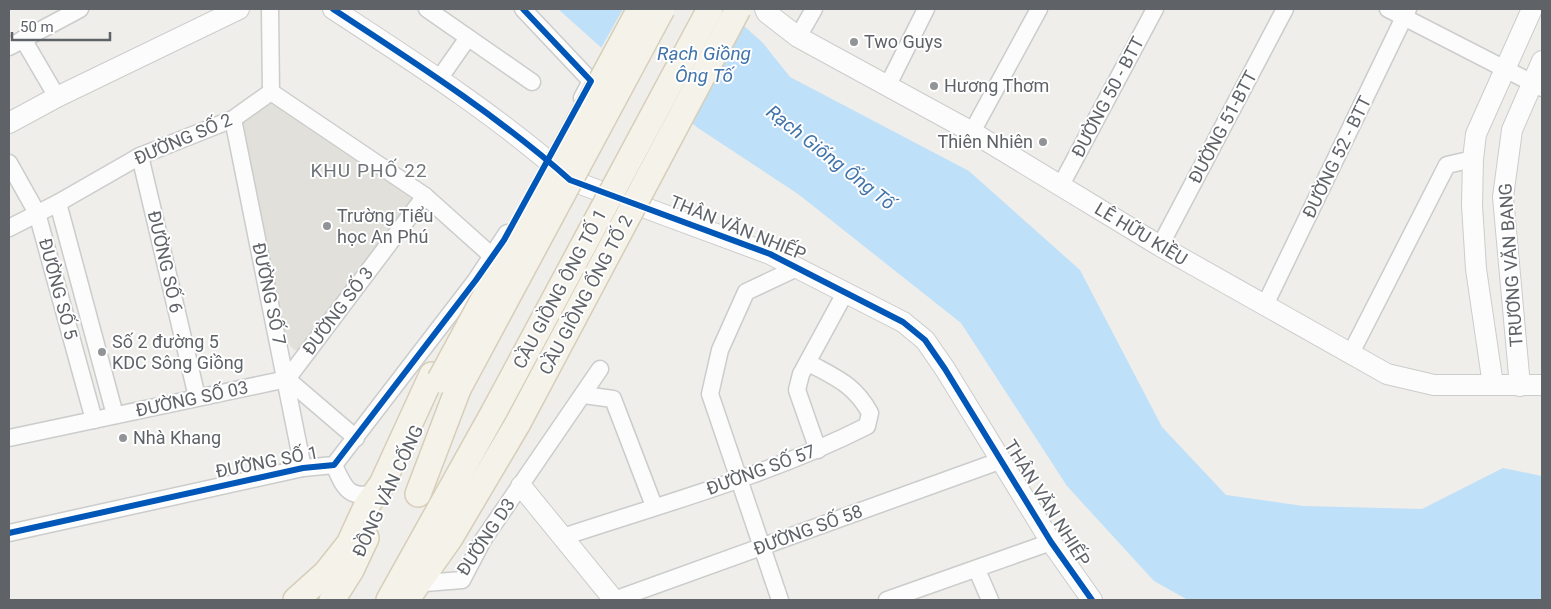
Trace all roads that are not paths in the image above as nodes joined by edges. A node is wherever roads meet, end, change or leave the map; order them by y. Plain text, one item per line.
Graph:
1 (80, 9) edge
2 (239, 9) edge
3 (270, 9) edge
4 (333, 9) edge
5 (427, 9) edge
6 (523, 9) edge
7 (629, 9) edge
8 (640, 9) edge
9 (662, 9) edge
10 (710, 9) edge
11 (738, 9) edge
12 (765, 9) edge
13 (814, 9) edge
14 (926, 9) edge
15 (1039, 9) edge
16 (1155, 9) edge
17 (1285, 9) edge
18 (1388, 9) edge
19 (1532, 9) edge
20 (1406, 13) edge
21 (798, 37) junction
22 (467, 39) junction
23 (16, 43) edge
24 (1542, 60) edge
25 (1504, 68) junction
26 (439, 78) junction
27 (532, 82) dead end
28 (888, 85) junction
29 (1538, 85) edge
30 (272, 92) junction
31 (56, 97) junction
32 (233, 119) junction
33 (9, 123) edge
34 (972, 132) junction
35 (140, 156) junction
36 (547, 159) junction
37 (1473, 159) junction
38 (9, 163) edge
39 (1061, 186) junction
40 (425, 196) junction
41 (58, 203) junction
42 (37, 213) junction
43 (9, 228) edge
44 (1160, 246) junction
45 (492, 256) junction
46 (799, 267) junction
47 (845, 293) junction
48 (1265, 305) junction
49 (1351, 353) junction
50 (809, 363) junction
51 (287, 379) junction
52 (443, 381) junction
53 (1493, 385) junction
54 (1542, 385) edge
55 (1520, 386) junction
56 (584, 395) junction
57 (197, 397) junction
58 (613, 399) junction
59 (115, 415) junction
60 (94, 420) junction
61 (9, 438) edge
62 (356, 438) junction
63 (818, 450) junction
64 (1002, 460) junction
65 (334, 464) junction
66 (303, 468) junction
67 (740, 479) junction
68 (521, 486) junction
69 (418, 492) dead end
70 (371, 499) junction
71 (654, 506) junction
72 (9, 533) edge
73 (563, 537) junction
74 (1051, 542) junction
75 (761, 547) junction
76 (351, 570) junction
77 (977, 570) junction
78 (420, 578) junction
79 (296, 600) edge
80 (318, 600) edge
81 (332, 600) edge
82 (389, 600) edge
83 (406, 600) edge
84 (614, 600) edge
85 (780, 600) edge
86 (887, 600) edge
87 (990, 600) edge
88 (1092, 600) edge

1 - 23 street
2 - 31 street
3 - 30 street
4 - 26 street, THÂN VĂN NHIẾP
5 - 22 street
6 - 36 street, ĐƯỜNG SỐ 1
7 - 52 main road
8 - 52 main road, bridge
9 - 52 main road, bridge
10 - 82 main road, CẦU GIỒNG ÔNG TỐ 1, bridge
11 - 78 main road, CẦU GIỒNG ỐNG TỐ 2, bridge
12 - 21 street, LÊ HỮU KIỀU
13 - 21 street
14 - 28 street
15 - 34 street
16 - 39 street, ĐƯỜNG 50 - BTT
17 - 44 street, ĐƯỜNG 51-BTT
18 - 20 street
19 - 25 street, TRƯƠNG VĂN BANG
20 - 25 street
20 - 48 street, ĐƯỜNG 52 - BTT
21 - 28 street, LÊ HỮU KIỀU
22 - 26 street
22 - 27 street
23 - 31 street
24 - 29 street, TRƯƠNG VĂN BANG
25 - 29 street
25 - 37 street, TRƯƠNG VĂN BANG
26 - 36 street, THÂN VĂN NHIẾP
28 - 34 street, LÊ HỮU KIỀU
29 - 55 street, TRƯƠNG VĂN BANG
30 - 32 street, ĐƯỜNG SỐ 2
30 - 40 street
31 - 33 street
32 - 35 street, ĐƯỜNG SỐ 2
32 - 51 street, ĐƯỜNG SỐ 7
34 - 39 street, LÊ HỮU KIỀU
35 - 41 street, ĐƯỜNG SỐ 2
35 - 57 street, ĐƯỜNG SỐ 6
36 - 45 street, ĐƯỜNG SỐ 1
36 - 46 street, THÂN VĂN NHIẾP
37 - 49 street
37 - 53 street, TRƯƠNG VĂN BANG
38 - 42 street, ĐƯỜNG SỐ 5
39 - 44 street, LÊ HỮU KIỀU
40 - 45 street
40 - 51 street, ĐƯỜNG SỐ 3
41 - 42 street, ĐƯỜNG SỐ 2
41 - 59 street
42 - 43 street, ĐƯỜNG SỐ 2
42 - 60 street, ĐƯỜNG SỐ 5
44 - 48 street, LÊ HỮU KIỀU
45 - 62 street, ĐƯỜNG SỐ 1
46 - 47 street, THÂN VĂN NHIẾP
46 - 67 street
47 - 50 street
47 - 64 street, THÂN VĂN NHIẾP
48 - 49 street, LÊ HỮU KIỀU
49 - 53 street, LÊ HỮU KIỀU
50 - 63 street
50 - 63 street, ĐƯỜNG SỐ 57
51 - 57 street, ĐƯỜNG SỐ 03
51 - 62 street
51 - 66 street, ĐƯỜNG SỐ 7
52 - 69 main road, ĐỒNG VĂN CỐNG
52 - 70 main road, ĐỒNG VĂN CỐNG
52 - 76 main road, ĐỒNG VĂN CỐNG
53 - 55 street, LÊ HỮU KIỀU
54 - 55 street, LÊ HỮU KIỀU
56 - 58 street
56 - 58 street
56 - 68 street
57 - 59 street, ĐƯỜNG SỐ 03
58 - 71 street
59 - 60 street, ĐƯỜNG SỐ 03
60 - 61 street, ĐƯỜNG SỐ 03
62 - 65 street, ĐƯỜNG SỐ 1
63 - 67 street, ĐƯỜNG SỐ 57
64 - 74 street, THÂN VĂN NHIẾP
64 - 75 street, ĐƯỜNG SỐ 58
65 - 66 street, ĐƯỜNG SỐ 1
65 - 70 street
66 - 72 street, ĐƯỜNG SỐ 1
67 - 71 street, ĐƯỜNG SỐ 57
67 - 75 street
68 - 73 street
68 - 78 street, ĐƯỜNG D3
70 - 79 main road, ĐỒNG VĂN CỐNG
71 - 73 street, ĐƯỜNG SỐ 57
73 - 84 street
74 - 77 street
74 - 88 street, THÂN VĂN NHIẾP
75 - 84 street, ĐƯỜNG SỐ 58
75 - 85 street
76 - 80 main road
76 - 81 main road, ĐỒNG VĂN CỐNG
77 - 86 street
77 - 87 street
78 - 83 main road

